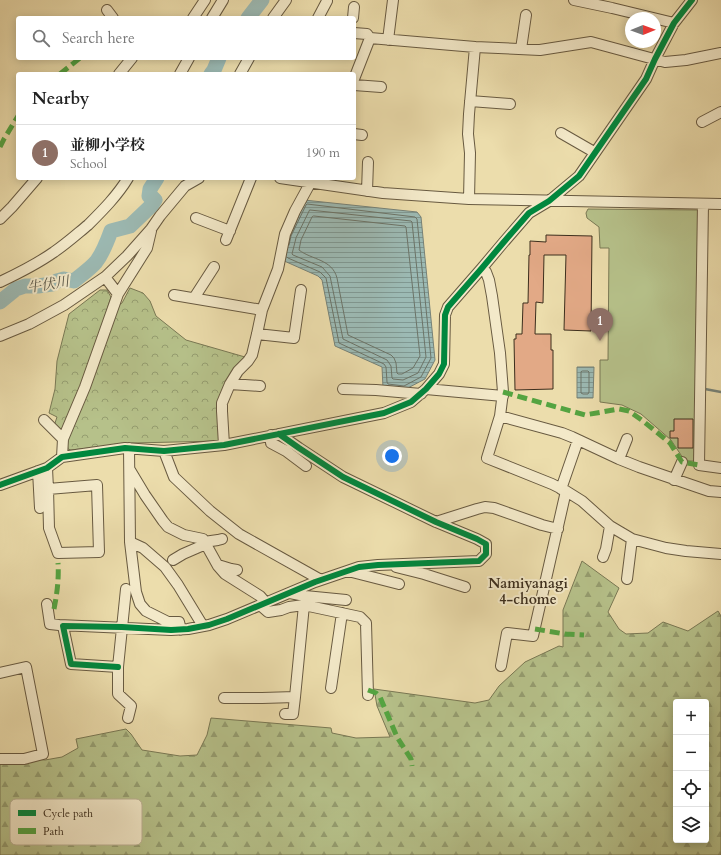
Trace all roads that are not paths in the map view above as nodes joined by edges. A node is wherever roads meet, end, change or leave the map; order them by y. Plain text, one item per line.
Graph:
1 (205, 0) edge
2 (223, 0) edge
3 (286, 0) edge
4 (393, 0) edge
5 (574, 0) edge
6 (692, 0) edge
7 (327, 1) edge
8 (354, 7) dead end
9 (526, 15) dead end
10 (194, 16) edge
11 (213, 16) edge
12 (274, 16) edge
13 (319, 16) edge
14 (353, 16) edge
15 (674, 23) junction
16 (356, 33) edge
17 (370, 38) junction
18 (388, 40) junction
19 (475, 47) junction
20 (521, 49) junction
21 (721, 53) edge
22 (655, 58) junction
23 (130, 60) edge
24 (188, 60) edge
25 (248, 60) edge
26 (121, 72) edge
27 (181, 72) edge
28 (241, 72) edge
29 (356, 75) edge
30 (356, 85) edge
31 (381, 87) dead end
32 (470, 101) junction
33 (510, 104) dead end
34 (721, 112) edge
35 (702, 122) dead end
36 (561, 133) dead end
37 (594, 152) junction
38 (368, 162) dead end
39 (35, 180) edge
40 (127, 180) edge
41 (196, 180) edge
42 (250, 180) edge
43 (312, 180) edge
44 (367, 191) junction
45 (469, 199) junction
46 (549, 201) junction
47 (703, 204) junction
48 (721, 204) edge
49 (196, 218) dead end
50 (0, 219) edge
51 (151, 229) junction
52 (214, 267) dead end
53 (482, 268) junction
54 (105, 277) junction
55 (0, 282) edge
56 (301, 290) dead end
57 (118, 294) junction
58 (174, 295) dead end
59 (194, 298) junction
60 (262, 310) junction
61 (257, 334) junction
62 (0, 336) edge
63 (230, 384) junction
64 (260, 386) dead end
65 (343, 389) dead end
66 (424, 391) junction
67 (503, 396) junction
68 (500, 416) junction
69 (50, 422) dead end
70 (275, 434) junction
71 (63, 439) junction
72 (627, 439) dead end
73 (578, 440) junction
74 (224, 444) junction
75 (129, 448) junction
76 (164, 451) junction
77 (62, 457) junction
78 (619, 459) junction
79 (682, 462) dead end
80 (306, 466) dead end
81 (721, 468) edge
82 (129, 469) junction
83 (42, 470) junction
84 (674, 480) junction
85 (0, 485) edge
86 (48, 488) junction
87 (564, 490) junction
88 (721, 492) edge
89 (40, 508) dead end
90 (436, 522) junction
91 (610, 526) junction
92 (558, 529) junction
93 (222, 538) dead end
94 (632, 539) junction
95 (130, 542) junction
96 (205, 543) junction
97 (721, 554) edge
98 (603, 557) dead end
99 (173, 560) dead end
100 (217, 564) junction
101 (391, 564) junction
102 (237, 570) dead end
103 (348, 571) junction
104 (627, 579) dead end
105 (321, 580) junction
106 (398, 584) dead end
107 (465, 587) dead end
108 (126, 589) dead end
109 (290, 592) junction
110 (346, 600) dead end
111 (263, 604) junction
112 (304, 606) junction
113 (50, 607) dead end
114 (342, 613) junction
115 (61, 625) junction
116 (203, 626) junction
117 (122, 628) junction
118 (181, 630) junction
119 (501, 666) dead end
120 (118, 667) junction
121 (0, 673) edge
122 (331, 688) dead end
123 (368, 695) dead end
124 (295, 697) junction
125 (224, 698) dead end
126 (285, 714) dead end
127 (128, 718) dead end
128 (0, 759) edge

1 - 10 street
2 - 11 street
3 - 12 street
4 - 18 street
5 - 15 street
6 - 15 street
7 - 13 street
8 - 14 street
9 - 20 street
15 - 22 street
16 - 17 street
17 - 18 street
17 - 29 street
18 - 19 street
19 - 20 street
19 - 32 street
20 - 22 street
21 - 22 street
22 - 37 street
23 - 26 street
24 - 27 street
25 - 28 street
30 - 31 street
32 - 33 street
32 - 45 street
34 - 35 street
36 - 37 street
37 - 46 street
38 - 44 street
39 - 50 street
40 - 55 street
41 - 51 street
42 - 49 street
43 - 44 street
43 - 60 street
44 - 45 street
45 - 46 street
46 - 47 street
46 - 53 street
47 - 48 street
47 - 81 street
51 - 54 street
51 - 57 street
52 - 59 street
53 - 66 street
53 - 67 street
54 - 57 street
54 - 62 street
56 - 61 street
57 - 71 street
58 - 59 street
59 - 60 street
60 - 61 street
61 - 63 street
63 - 64 street
63 - 74 street
65 - 66 street
66 - 67 street
66 - 70 street
67 - 68 street
68 - 73 street
68 - 87 street
69 - 71 street
70 - 74 street
70 - 80 street
70 - 90 street
71 - 77 street
72 - 78 street
73 - 78 street
73 - 87 street
74 - 76 street
75 - 76 street
75 - 77 street
75 - 82 street
76 - 105 street
77 - 83 street
78 - 84 street
79 - 84 street
82 - 95 street
82 - 96 street
83 - 85 street
83 - 86 street
83 - 89 street
84 - 88 street
86 - 86 street
87 - 91 street
87 - 92 street
90 - 92 street
90 - 101 street
91 - 94 street
91 - 98 street
92 - 119 street
93 - 96 street
94 - 97 street
94 - 104 street
95 - 116 street
95 - 118 street
96 - 99 street
96 - 100 street
100 - 102 street
100 - 111 street
101 - 103 street
101 - 107 street
103 - 105 street
103 - 106 street
105 - 109 street
108 - 117 street
109 - 110 street
109 - 111 street
111 - 112 street
111 - 116 street
112 - 114 street
112 - 124 street
113 - 115 street
114 - 122 street
114 - 123 street
115 - 117 street
115 - 120 street
116 - 118 street
117 - 118 street
117 - 120 street
120 - 127 street
121 - 128 street
124 - 125 street
124 - 126 street

